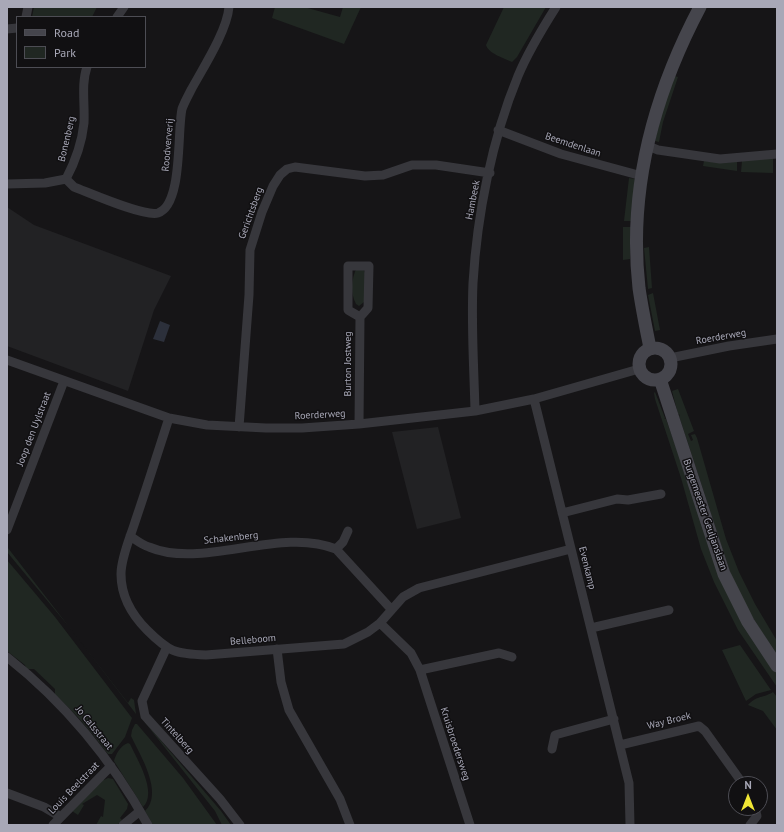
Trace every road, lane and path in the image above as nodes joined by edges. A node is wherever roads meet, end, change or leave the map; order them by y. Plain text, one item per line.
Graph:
1 (124, 7) edge
2 (229, 7) edge
3 (556, 7) edge
4 (700, 7) edge
5 (118, 16) edge
6 (87, 68) edge
7 (498, 130) junction
8 (648, 146) junction
9 (777, 154) edge
10 (490, 173) junction
11 (642, 176) junction
12 (66, 179) junction
13 (7, 184) edge
14 (360, 317) junction
15 (777, 339) edge
16 (650, 348) junction
17 (670, 358) junction
18 (7, 360) edge
19 (639, 369) junction
20 (660, 379) junction
21 (64, 381) junction
22 (534, 399) junction
23 (475, 411) junction
24 (169, 418) junction
25 (359, 424) junction
26 (239, 427) junction
27 (661, 494) dead end
28 (562, 513) junction
29 (7, 530) edge
30 (348, 531) dead end
31 (130, 536) junction
32 (336, 549) junction
33 (571, 549) junction
34 (391, 609) junction
35 (669, 610) dead end
36 (380, 623) junction
37 (591, 628) junction
38 (166, 649) junction
39 (277, 649) junction
40 (512, 657) dead end
41 (7, 658) edge
42 (777, 666) edge
43 (420, 670) junction
44 (614, 719) junction
45 (620, 745) junction
46 (552, 749) dead end
47 (111, 766) junction
48 (737, 776) edge
49 (7, 793) edge
50 (140, 811) junction
51 (757, 816) edge
52 (61, 817) junction
53 (54, 825) edge
54 (123, 825) edge
55 (148, 825) edge
56 (240, 825) edge
57 (350, 825) edge
58 (470, 825) edge
59 (630, 825) edge
60 (750, 825) edge

1 - 5 street
2 - 12 street, Roodververij
3 - 7 street, Hambeek
4 - 8 main road
6 - 12 street, Bonenberg
7 - 10 street, Hambeek
7 - 11 street, Beemdenlaan
8 - 9 street
8 - 11 main road
10 - 23 street, Hambeek
10 - 26 street, Gerichtsberg
11 - 16 main road
12 - 13 street
14 - 14 street
14 - 25 street, Burton Jostweg
15 - 17 street, Roerderweg
16 - 17 main road
16 - 19 main road
17 - 20 main road
18 - 21 street, Roerderweg
19 - 20 main road
19 - 22 street, Roerderweg
20 - 42 main road, Burgemeester Geuljanslaan
21 - 24 street, Roerderweg
21 - 29 street, Joop den Uylstraat
22 - 23 street, Roerderweg
22 - 28 street, Evenkamp
23 - 25 street, Roerderweg
24 - 26 street, Roerderweg
24 - 31 street
25 - 26 street, Roerderweg
27 - 28 street
28 - 33 street, Evenkamp
30 - 32 street
31 - 32 street, Schakenberg
31 - 38 street
32 - 34 street
33 - 34 street, Belleboom
33 - 37 street, Evenkamp
34 - 36 street, Belleboom
35 - 37 street
36 - 39 street, Belleboom
36 - 43 street, Kruisbroedersweg
37 - 44 street, Evenkamp
38 - 39 street, Belleboom
38 - 56 street, Tintelberg
39 - 57 street
40 - 43 street
41 - 47 street, Jo Calsstraat
43 - 58 street, Kruisbroedersweg
44 - 45 street, Evenkamp
44 - 46 street
45 - 48 street, Way Broek
45 - 59 street, Evenkamp
47 - 50 street, Jo Calsstraat
47 - 52 street, Louis Beelstraat
49 - 52 street
50 - 54 street
50 - 55 street, Jo Calsstraat
51 - 60 street
52 - 53 street, Louis Beelstraat

